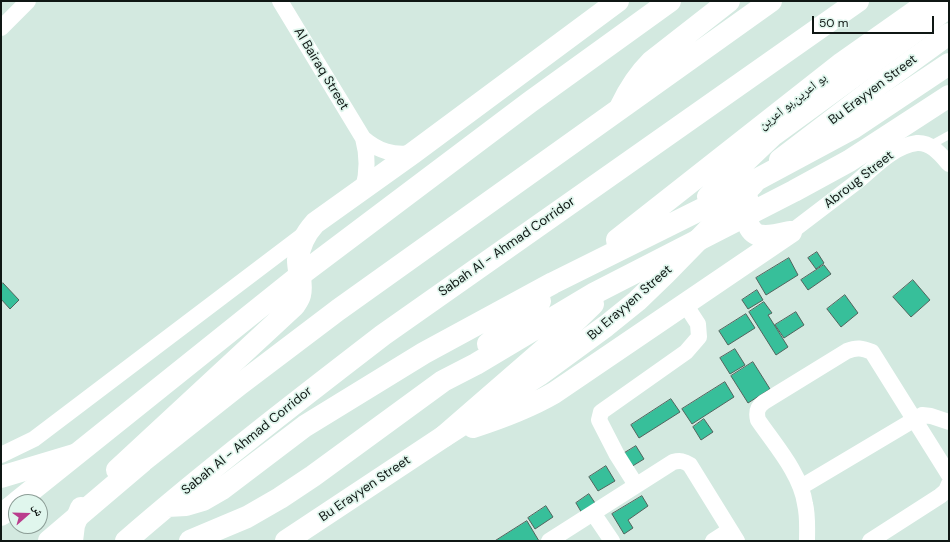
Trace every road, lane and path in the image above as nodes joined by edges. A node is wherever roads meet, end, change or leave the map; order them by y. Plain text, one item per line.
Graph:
1 (28, 1) edge
2 (280, 1) edge
3 (618, 1) edge
4 (670, 1) edge
5 (729, 1) edge
6 (772, 1) edge
7 (858, 1) edge
8 (930, 1) edge
9 (949, 7) edge
10 (1, 28) edge
11 (949, 34) edge
12 (942, 69) edge
13 (949, 96) edge
14 (618, 111) junction
15 (949, 135) edge
16 (363, 138) junction
17 (929, 146) junction
18 (413, 153) junction
19 (949, 164) edge
20 (363, 188) junction
21 (748, 188) junction
22 (307, 232) junction
23 (791, 232) junction
24 (299, 276) junction
25 (685, 304) junction
26 (456, 374) junction
27 (914, 419) junction
28 (949, 422) edge
29 (443, 437) junction
30 (1, 455) edge
31 (74, 455) junction
32 (949, 475) edge
33 (1, 477) edge
34 (949, 484) edge
35 (636, 485) junction
36 (801, 487) junction
37 (26, 494) edge
38 (86, 499) junction
39 (166, 506) junction
40 (593, 513) junction
41 (734, 536) edge
42 (41, 541) edge
43 (49, 541) edge
44 (72, 541) edge
45 (126, 541) edge
46 (190, 541) edge
47 (286, 541) edge
48 (549, 541) edge
49 (612, 541) edge
50 (713, 541) edge
51 (807, 541) edge
52 (870, 541) edge

1 - 10 street
2 - 16 street, Al Bairaq Street
3 - 18 main road
4 - 24 main road
5 - 14 main road
6 - 14 main road
7 - 39 main road, Sabah Al - Ahmad Corridor
8 - 26 main road, بو اعرين,بو اعرين
9 - 29 main road
11 - 21 main road, Bu Erayyen Street
12 - 39 main road
13 - 26 main road
14 - 43 main road
15 - 17 lane
16 - 18 street, Al Bairaq Street
16 - 20 street, Al Bairaq Street
17 - 19 street
17 - 23 street, Abroug Street
18 - 20 main road
20 - 22 main road
21 - 23 main road
21 - 29 main road, Bu Erayyen Street
22 - 24 main road
22 - 30 street
23 - 25 main road
24 - 31 main road
24 - 38 main road
25 - 29 main road
25 - 35 street
26 - 46 main road
27 - 28 street
27 - 32 street
27 - 36 street
27 - 36 street
29 - 47 main road, Bu Erayyen Street
31 - 33 main road
31 - 37 main road
34 - 52 street
35 - 40 street
35 - 41 street
36 - 51 street
38 - 42 main road
38 - 44 main road
39 - 45 main road, Sabah Al - Ahmad Corridor
40 - 48 street
40 - 49 street
41 - 50 street

